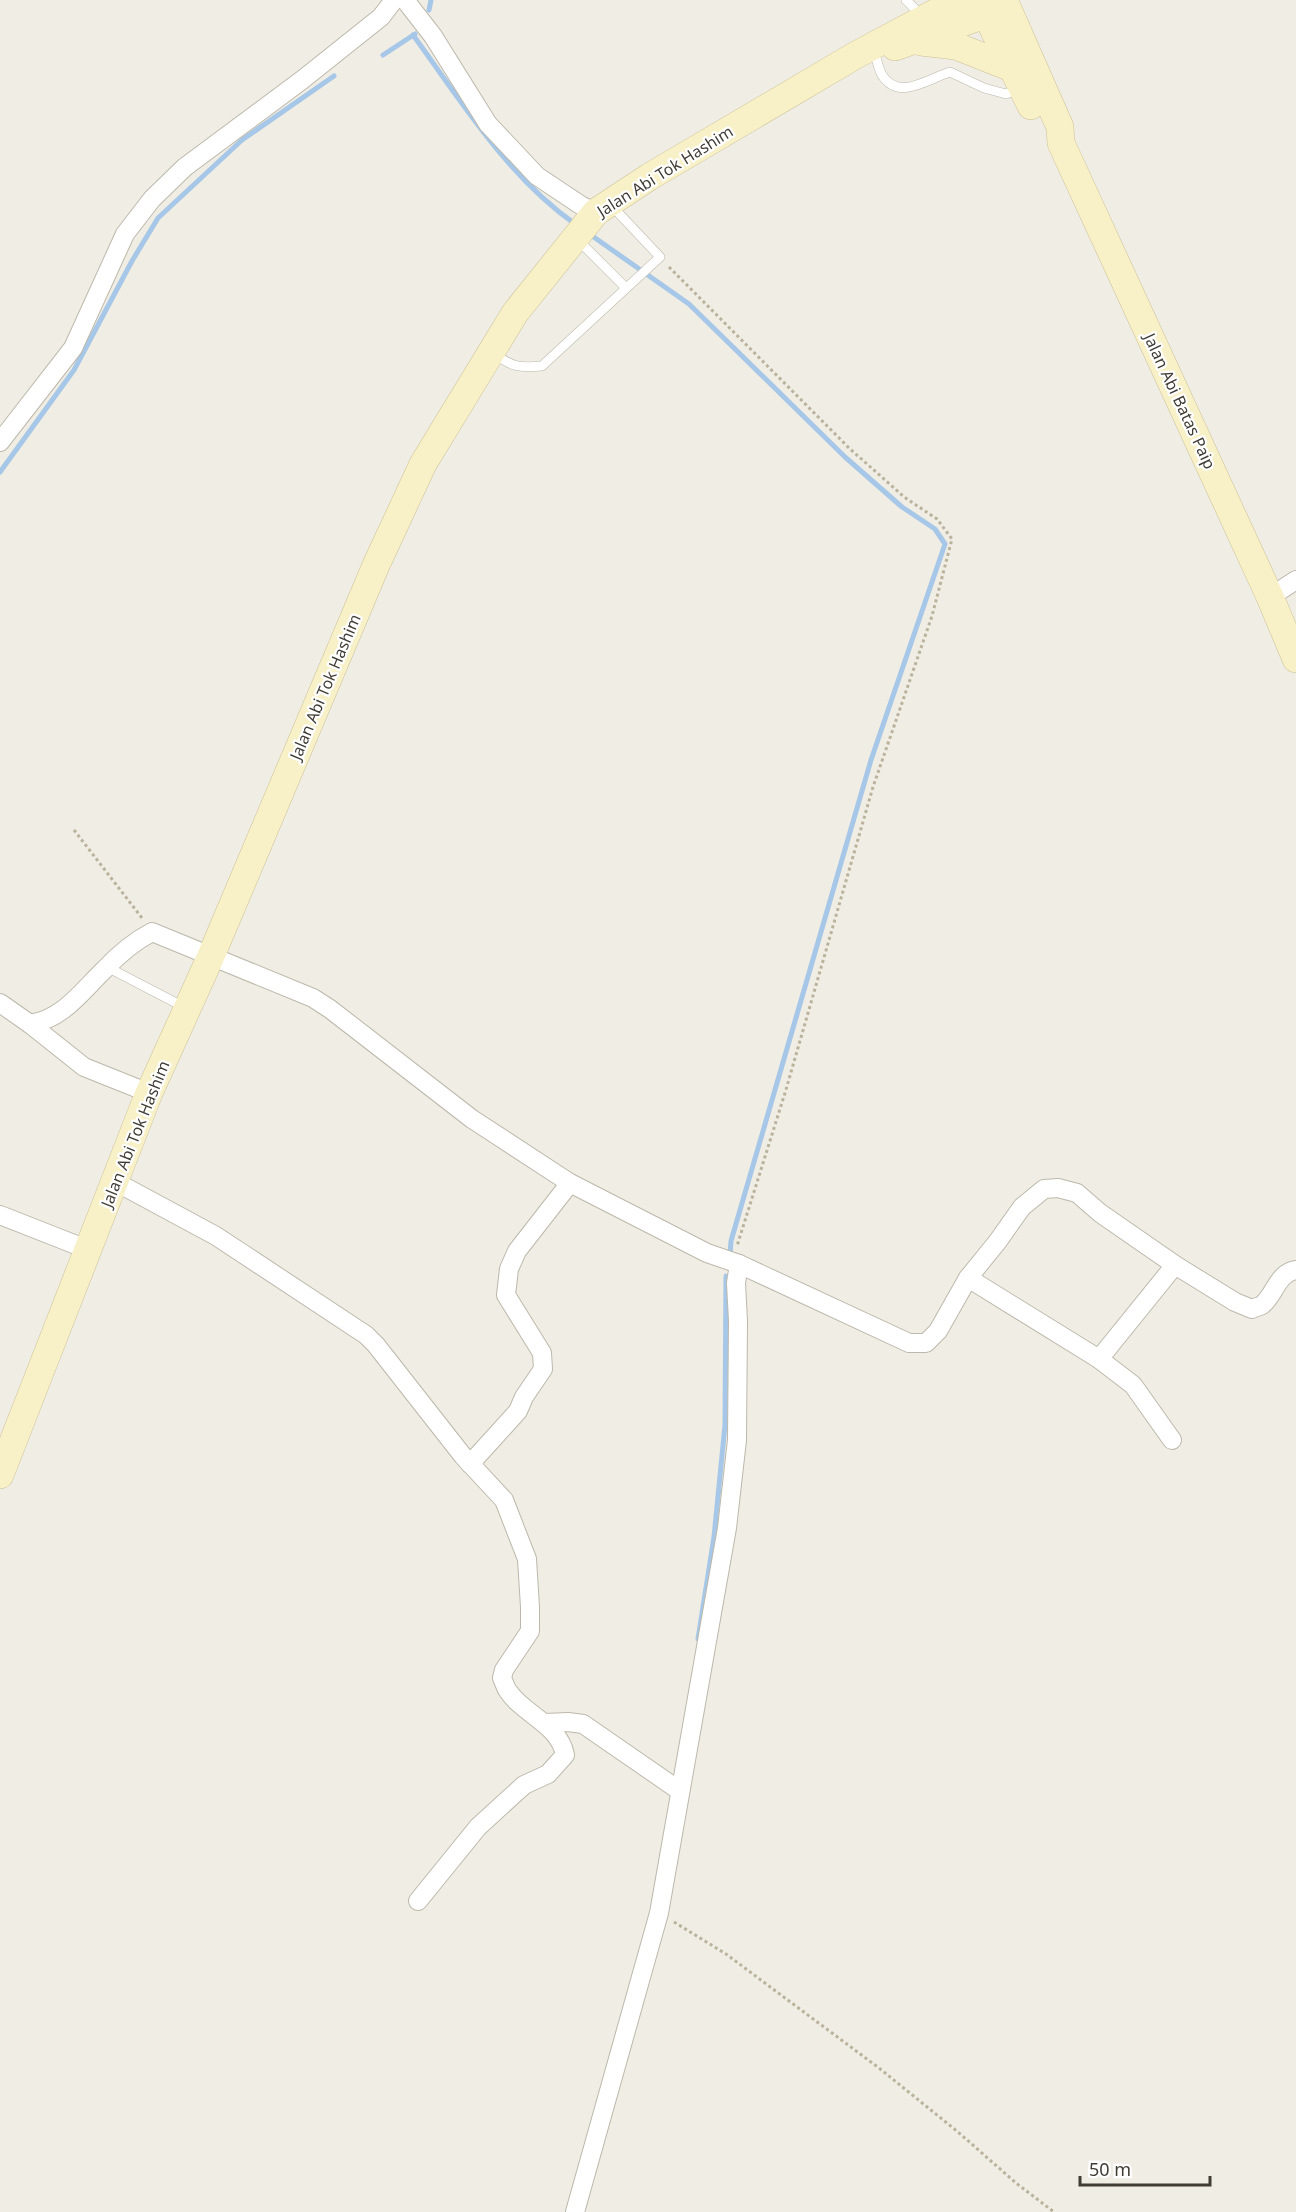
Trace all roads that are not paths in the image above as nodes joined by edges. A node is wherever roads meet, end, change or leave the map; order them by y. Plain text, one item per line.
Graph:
1 (394, 0) edge
2 (405, 0) edge
3 (959, 0) edge
4 (998, 4) edge
5 (915, 20) edge
6 (865, 54) junction
7 (953, 59) junction
8 (1018, 79) junction
9 (1061, 143) junction
10 (602, 208) junction
11 (576, 237) junction
12 (626, 288) junction
13 (491, 352) junction
14 (0, 442) edge
15 (1296, 580) edge
16 (1270, 597) junction
17 (1296, 659) edge
18 (211, 956) junction
19 (107, 967) junction
20 (0, 1003) edge
21 (187, 1009) junction
22 (30, 1024) junction
23 (149, 1094) junction
24 (114, 1181) junction
25 (570, 1184) junction
26 (0, 1215) edge
27 (89, 1250) junction
28 (739, 1264) junction
29 (1175, 1265) junction
30 (1296, 1270) edge
31 (969, 1278) junction
32 (1100, 1359) junction
33 (1172, 1440) dead end
34 (470, 1464) junction
35 (0, 1475) edge
36 (545, 1723) junction
37 (680, 1791) junction
38 (418, 1901) dead end
39 (574, 2212) edge

1 - 14 street
2 - 10 street
3 - 5 main road, Jalan Abi Tok Hashim
4 - 5 main road, Jalan Abi Tok Hashim
4 - 8 main road, Jalan Abi Batas Paip
4 - 9 main road, Jalan Abi Batas Paip
5 - 6 main road, Jalan Abi Tok Hashim
5 - 7 main road
6 - 7 lane
6 - 10 main road, Jalan Abi Tok Hashim
7 - 8 main road
8 - 9 main road, Jalan Abi Batas Paip
9 - 16 main road, Jalan Abi Batas Paip
10 - 11 main road, Jalan Abi Tok Hashim
10 - 12 lane
11 - 12 lane
11 - 13 main road, Jalan Abi Tok Hashim
12 - 13 lane
13 - 18 main road, Jalan Abi Tok Hashim
15 - 16 street
16 - 17 main road, Jalan Abi Batas Paip
18 - 19 street
18 - 21 main road, Jalan Abi Tok Hashim
18 - 25 street
19 - 21 lane
19 - 22 street
20 - 22 street
21 - 23 main road, Jalan Abi Tok Hashim
22 - 23 street
23 - 24 main road, Jalan Abi Tok Hashim
24 - 27 main road, Jalan Abi Tok Hashim
24 - 34 street
25 - 28 street
25 - 34 street
26 - 27 street
27 - 35 main road, Jalan Abi Tok Hashim
28 - 31 street
28 - 37 street
29 - 30 street
29 - 31 street
29 - 32 street
31 - 32 street
32 - 33 street
34 - 36 street
36 - 37 street
36 - 38 street
37 - 39 street

